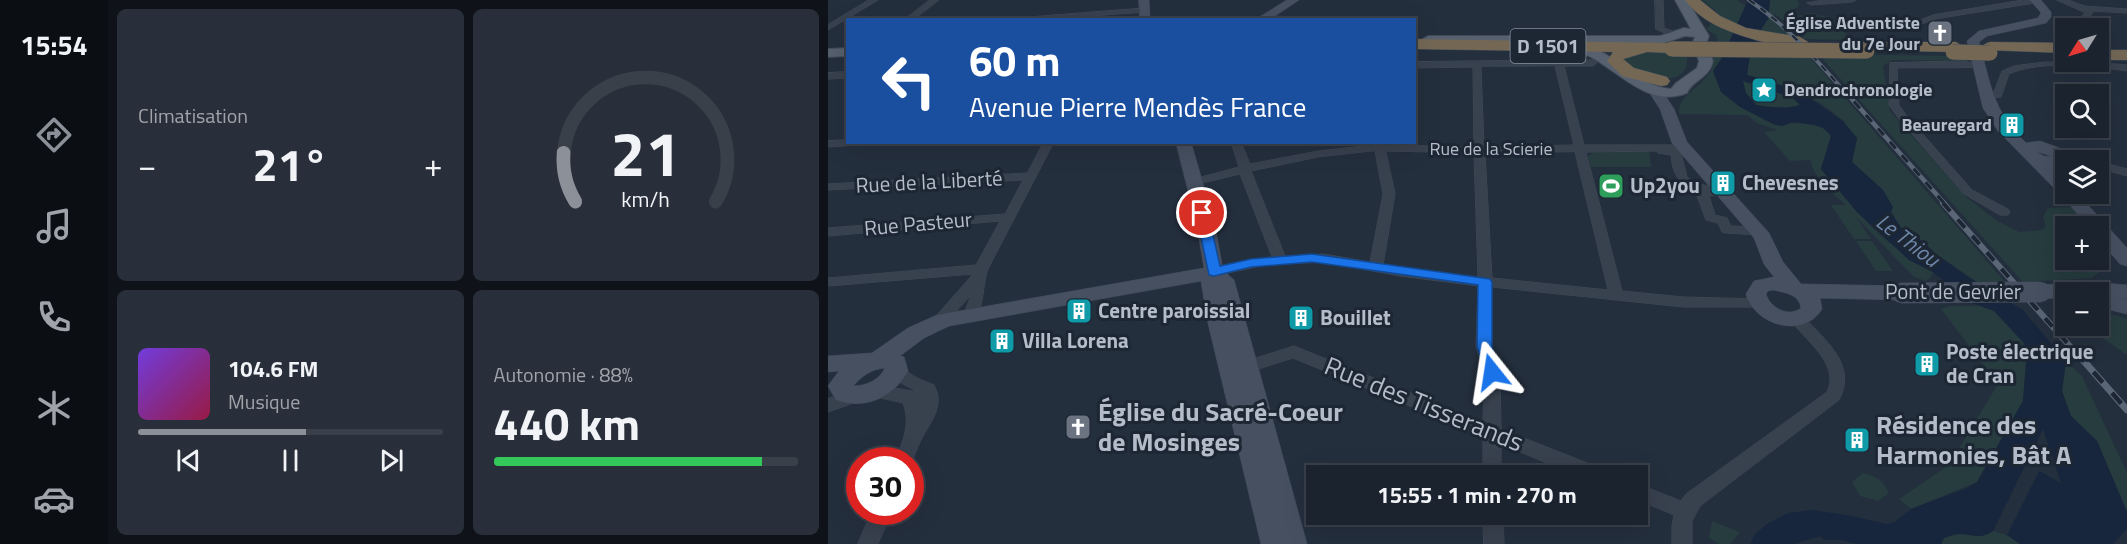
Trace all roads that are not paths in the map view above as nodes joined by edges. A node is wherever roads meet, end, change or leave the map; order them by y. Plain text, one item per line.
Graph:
1 (874, 0) edge
2 (935, 0) edge
3 (1292, 0) edge
4 (1659, 0) edge
5 (1852, 0) edge
6 (2061, 0) edge
7 (1682, 1) edge
8 (2036, 1) edge
9 (1810, 3) dead end
10 (2084, 8) junction
11 (2127, 11) edge
12 (1145, 12) edge
13 (911, 18) edge
14 (1032, 18) edge
15 (1266, 18) edge
16 (2084, 18) edge
17 (1660, 27) junction
18 (828, 28) edge
19 (846, 28) edge
20 (1868, 29) dead end
21 (1633, 40) junction
22 (1683, 41) junction
23 (1417, 43) edge
24 (2109, 43) edge
25 (1863, 47) junction
26 (2055, 48) edge
27 (1577, 49) junction
28 (1954, 50) junction
29 (1990, 50) junction
30 (2125, 50) edge
31 (828, 52) edge
32 (846, 52) edge
33 (2055, 53) edge
34 (2109, 53) edge
35 (846, 56) edge
36 (828, 57) edge
37 (1559, 63) junction
38 (1593, 63) dead end
39 (1477, 64) junction
40 (1416, 65) edge
41 (1979, 66) junction
42 (2127, 68) edge
43 (846, 75) edge
44 (828, 76) edge
45 (1665, 90) junction
46 (1986, 94) junction
47 (846, 143) edge
48 (828, 144) edge
49 (1048, 144) edge
50 (1184, 144) edge
51 (1237, 144) edge
52 (1379, 145) edge
53 (1683, 147) junction
54 (1581, 148) junction
55 (1479, 149) junction
56 (1653, 150) dead end
57 (2053, 158) edge
58 (2109, 167) edge
59 (1245, 169) junction
60 (2127, 173) edge
61 (1031, 176) junction
62 (1194, 182) junction
63 (828, 187) edge
64 (1715, 191) junction
65 (2078, 204) edge
66 (2090, 204) edge
67 (2004, 212) dead end
68 (1009, 217) junction
69 (1759, 231) junction
70 (828, 232) edge
71 (2127, 243) edge
72 (1280, 260) junction
73 (2127, 260) edge
74 (1774, 264) junction
75 (1376, 267) junction
76 (1214, 272) junction
77 (980, 274) junction
78 (828, 282) edge
79 (1485, 282) junction
80 (1767, 284) junction
81 (1797, 289) junction
82 (1852, 292) junction
83 (2054, 292) edge
84 (2127, 292) edge
85 (1616, 295) junction
86 (2109, 303) edge
87 (1759, 304) junction
88 (2127, 308) edge
89 (1805, 314) junction
90 (970, 317) junction
91 (937, 323) junction
92 (886, 365) junction
93 (1246, 367) junction
94 (841, 387) edge
95 (908, 398) junction
96 (931, 399) junction
97 (1491, 430) junction
98 (913, 438) junction
99 (909, 447) edge
100 (1492, 465) edge
101 (1573, 465) edge
102 (1648, 496) edge
103 (1685, 511) junction
104 (876, 525) edge
105 (1493, 525) edge
106 (868, 544) edge
107 (1275, 544) edge
108 (1293, 544) edge
109 (1494, 544) edge
110 (1682, 544) edge

1 - 18 street
2 - 13 street
3 - 15 street
4 - 17 street
5 - 9 street
6 - 10 street
7 - 22 main road
7 - 25 highway
8 - 20 street
8 - 41 street
10 - 11 street
10 - 16 street
12 - 14 street
17 - 21 street
17 - 22 street
18 - 19 street
21 - 22 main road
21 - 23 main road
22 - 23 highway, D 1501
22 - 23 highway, D 1501
22 - 25 highway, D 1501, bridge
22 - 25 highway, D 1501, bridge
22 - 27 highway
22 - 45 main road
22 - 45 highway
23 - 27 main road
24 - 30 highway
25 - 28 highway, D 1501
25 - 28 highway, D 1501
26 - 29 highway, D 1501
27 - 45 main road
28 - 29 highway, D 1501, bridge
29 - 33 highway, D 1501
30 - 34 highway
31 - 32 main road
35 - 36 main road
37 - 38 street
37 - 39 street
37 - 54 street
39 - 40 street
39 - 55 street
41 - 46 street
41 - 67 street
42 - 46 street
43 - 44 street
45 - 53 street
46 - 57 street
47 - 48 street
49 - 61 street
50 - 62 street
51 - 59 street
52 - 55 street, Rue de la Scierie
52 - 59 street, Rue de la Scierie
52 - 75 street
53 - 54 street, Rue de la Scierie
53 - 64 street
54 - 55 street, Rue de la Scierie
54 - 85 street
55 - 79 street
56 - 64 street
58 - 60 street
59 - 62 street, Rue de la Scierie
59 - 72 street
61 - 63 street, Rue de la Liberté
61 - 68 street
62 - 76 street
64 - 69 street
64 - 69 street
65 - 73 street
66 - 71 street
68 - 70 street, Rue Pasteur
68 - 77 street
69 - 74 street
72 - 75 street
72 - 76 street
74 - 80 street
74 - 81 street
75 - 79 street
76 - 90 street
76 - 93 street
76 - 107 street
77 - 78 street
77 - 90 street
77 - 91 street
79 - 85 street
79 - 97 street
80 - 81 street, Pont de Gevrier
80 - 87 street
81 - 82 street, Pont de Gevrier
81 - 89 street
82 - 83 street, Pont de Gevrier, bridge
82 - 89 street, Pont de Gevrier
83 - 84 street, Pont de Gevrier
85 - 87 street
86 - 88 street
87 - 89 street
89 - 103 street
90 - 91 street
90 - 92 street
91 - 92 street
92 - 94 street
92 - 94 street
92 - 96 street
93 - 97 street, Rue des Tisserands
93 - 108 street
94 - 95 street
95 - 96 street
95 - 98 street
96 - 98 street
97 - 100 street
97 - 101 street, Rue des Tisserands
98 - 99 street
102 - 103 street
103 - 110 street
104 - 106 street
105 - 109 street

